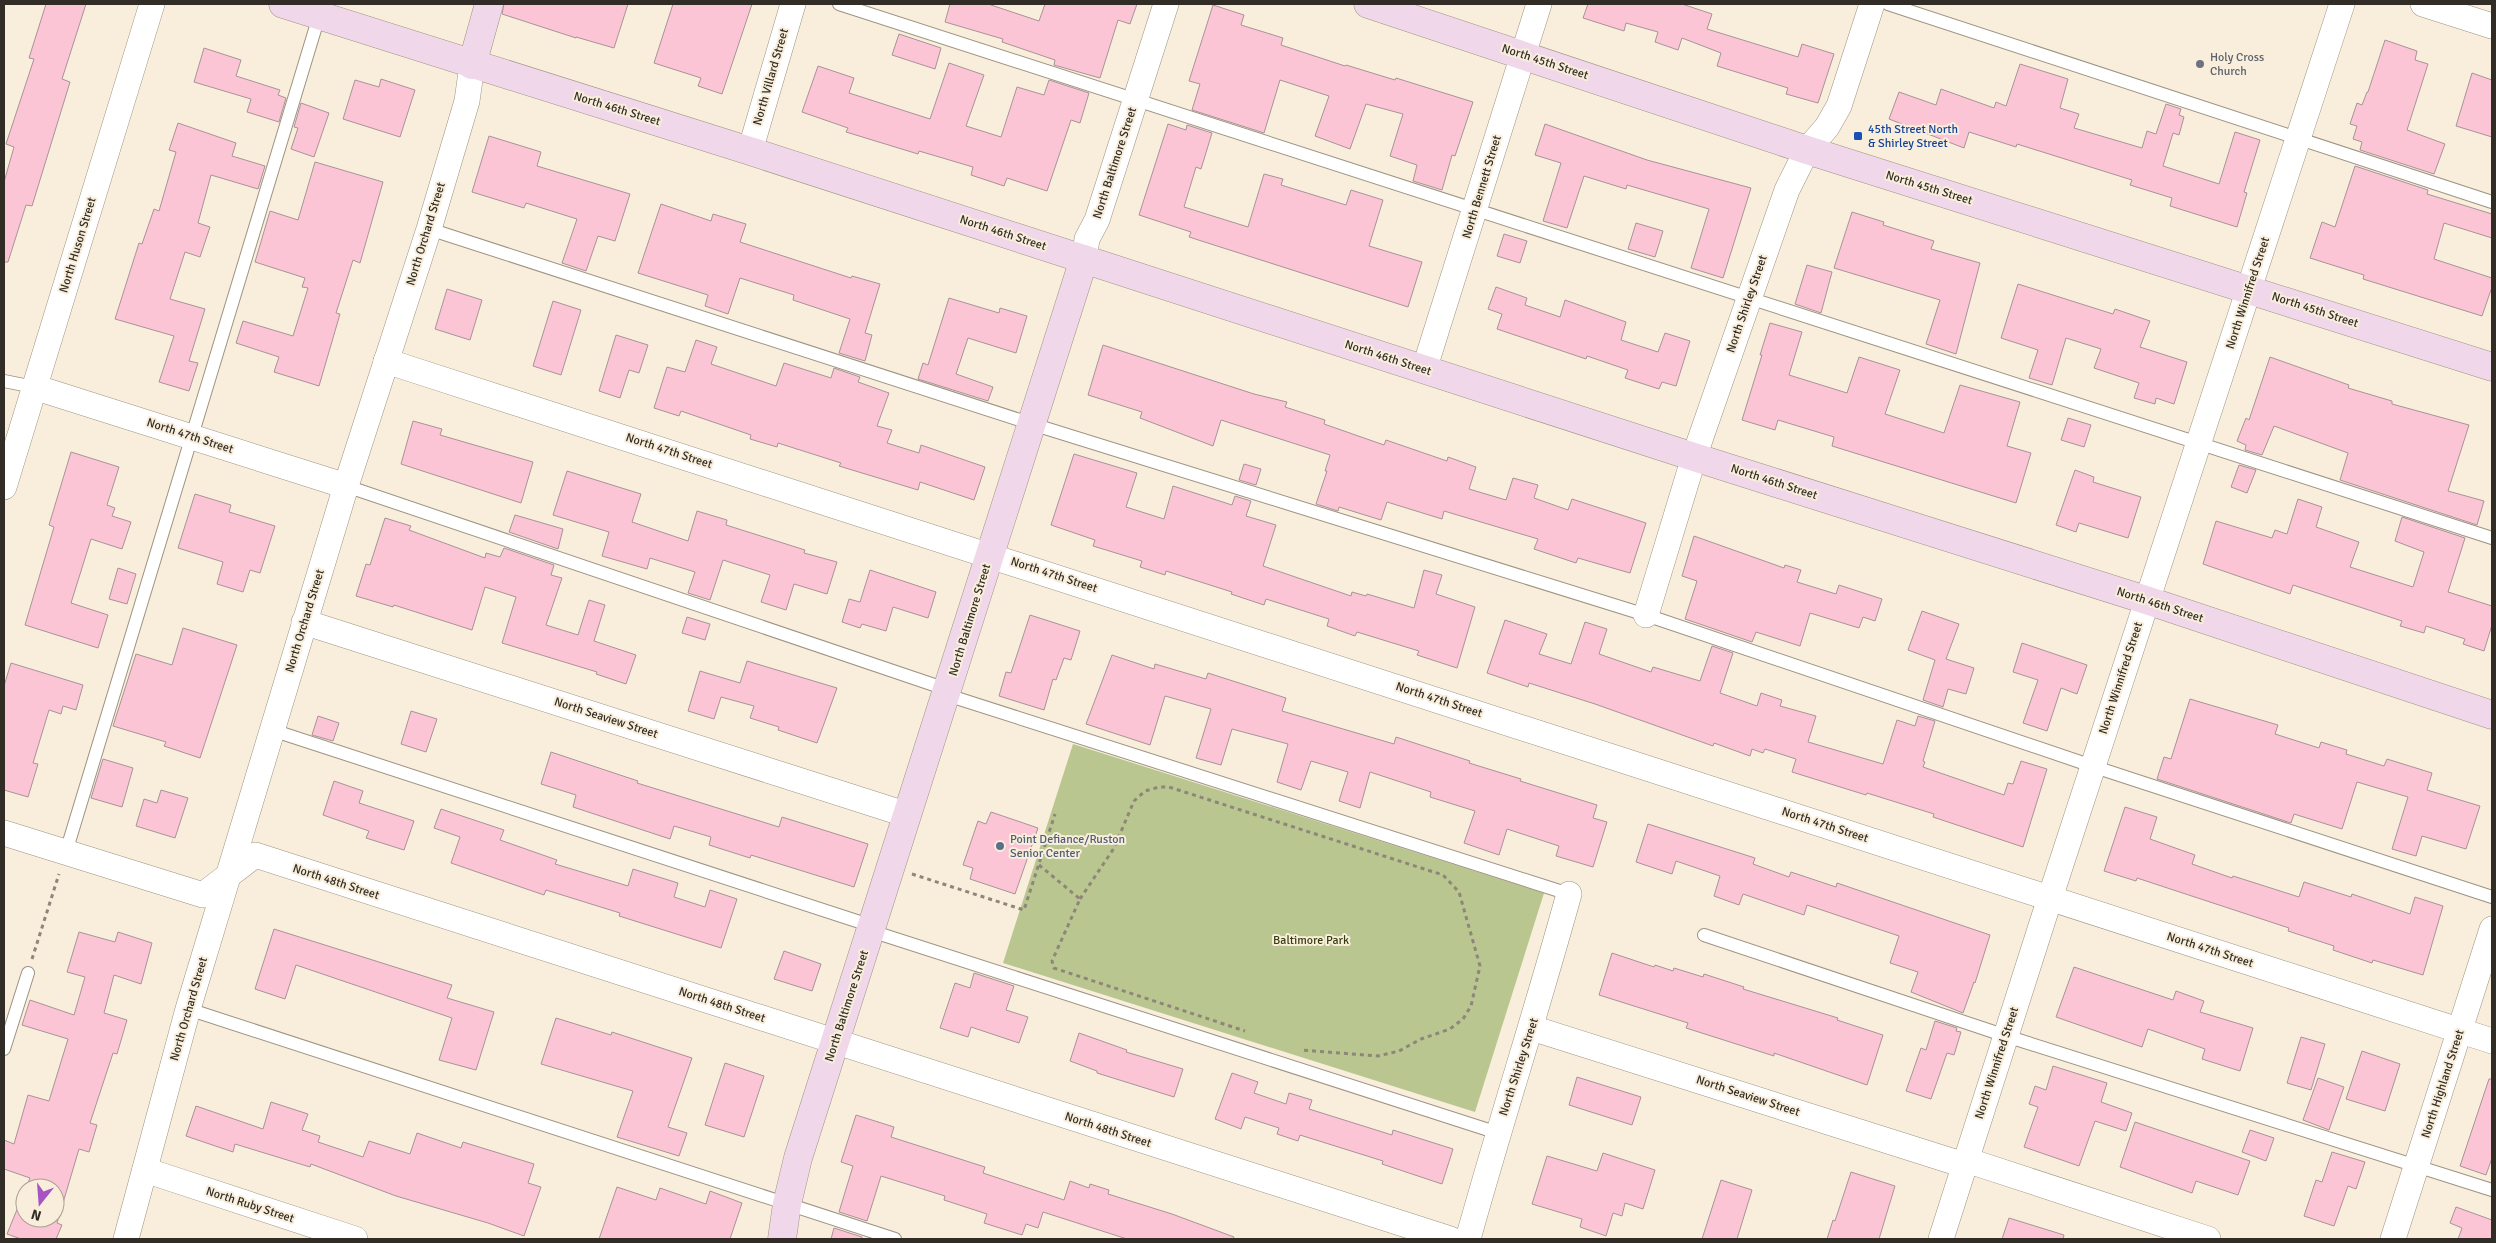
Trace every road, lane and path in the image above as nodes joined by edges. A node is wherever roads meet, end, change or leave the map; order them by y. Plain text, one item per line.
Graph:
1 (152, 4) edge
2 (283, 4) edge
3 (489, 4) edge
4 (793, 4) edge
5 (839, 4) edge
6 (1166, 4) edge
7 (1368, 4) edge
8 (1539, 4) edge
9 (1872, 4) edge
10 (1888, 4) edge
11 (2342, 4) edge
12 (2423, 4) edge
13 (321, 9) edge
14 (2492, 26) edge
15 (1524, 54) junction
16 (472, 64) junction
17 (1135, 100) junction
18 (2298, 139) junction
19 (1807, 150) junction
20 (750, 151) junction
21 (2492, 202) edge
22 (1475, 209) junction
23 (429, 229) junction
24 (1084, 259) junction
25 (2249, 289) junction
26 (1749, 298) junction
27 (386, 361) junction
28 (2492, 367) edge
29 (1424, 370) junction
30 (4, 381) edge
31 (34, 387) junction
32 (1032, 424) junction
33 (190, 436) junction
34 (2198, 443) junction
35 (1694, 457) junction
36 (346, 486) junction
37 (4, 487) edge
38 (2492, 538) edge
39 (990, 554) junction
40 (2146, 600) junction
41 (1646, 615) junction
42 (304, 622) junction
43 (948, 692) junction
44 (2492, 714) edge
45 (272, 730) junction
46 (2092, 766) junction
47 (1055, 814) dead end
48 (908, 815) junction
49 (4, 833) edge
50 (66, 852) junction
51 (1039, 865) junction
52 (891, 867) junction
53 (228, 874) junction
54 (1569, 894) joint
55 (2492, 897) edge
56 (2050, 898) junction
57 (1080, 899) junction
58 (872, 929) junction
59 (2492, 929) edge
60 (1704, 935) dead end
61 (28, 973) joint
62 (188, 1009) junction
63 (1532, 1028) junction
64 (2460, 1030) junction
65 (1247, 1032) dead end
66 (2006, 1036) junction
67 (2492, 1041) edge
68 (835, 1042) junction
69 (1293, 1047) dead end
70 (4, 1049) edge
71 (1498, 1133) junction
72 (1965, 1163) junction
73 (2417, 1166) junction
74 (145, 1170) junction
75 (2492, 1190) edge
76 (787, 1204) junction
77 (126, 1239) edge
78 (355, 1239) edge
79 (782, 1239) edge
80 (896, 1239) edge
81 (1450, 1239) edge
82 (1468, 1239) edge
83 (1941, 1239) edge
84 (2208, 1239) edge
85 (2393, 1239) edge

1 - 31 street, North Huson Street
2 - 13 street, North 46th Street
3 - 16 street, North Orchard Street
4 - 20 street, North Villard Street
5 - 17 lane
6 - 17 street, North Baltimore Street
7 - 15 street, North 45th Street
8 - 15 street, North Bennett Street
9 - 19 street, North Shirley Street
10 - 18 lane
11 - 18 street, North Winnifred Street
12 - 14 street
13 - 16 street, North 46th Street
13 - 33 lane
15 - 19 street, North 45th Street
15 - 22 street, North Bennett Street
16 - 20 street, North 46th Street
16 - 23 street, North Orchard Street
17 - 22 lane
17 - 24 street, North Baltimore Street
18 - 21 lane
18 - 25 street, North Winnifred Street
19 - 25 street, North 45th Street
19 - 26 street, North Shirley Street
20 - 24 street, North 46th Street
22 - 26 lane
22 - 29 street, North Bennett Street
23 - 27 street, North Orchard Street
23 - 32 lane
24 - 29 street, North 46th Street
24 - 32 street, North Baltimore Street
25 - 28 street, North 45th Street
25 - 34 street, North Winnifred Street
26 - 34 lane
26 - 35 street, North Shirley Street
27 - 36 street, North Orchard Street
27 - 39 street, North 47th Street
29 - 35 street, North 46th Street
30 - 31 lane
31 - 33 street, North 47th Street
31 - 37 street, North Huson Street
32 - 39 street, North Baltimore Street
32 - 41 lane
33 - 36 street, North 47th Street
33 - 50 lane
34 - 38 lane
34 - 40 street, North Winnifred Street
35 - 40 street, North 46th Street
35 - 41 street, North Shirley Street
36 - 42 street, North Orchard Street
36 - 43 lane
39 - 43 street, North Baltimore Street
39 - 56 street, North 47th Street
40 - 44 street, North 46th Street
40 - 46 street, North Winnifred Street
41 - 46 lane
42 - 45 street, North Orchard Street
42 - 48 street, North Seaview Street
43 - 48 street, North Baltimore Street
43 - 54 lane
45 - 53 street, North Orchard Street
45 - 58 lane
46 - 55 lane
46 - 56 street, North Winnifred Street
47 - 51 path
48 - 52 street, North Baltimore Street
49 - 50 street, North 48th Street
50 - 53 street, North 48th Street
50 - 61 path
51 - 52 path
51 - 57 path
52 - 58 street, North Baltimore Street
53 - 62 street, North Orchard Street
53 - 68 street, North 48th Street
54 - 63 street, North Shirley Street
56 - 64 street, North 47th Street
56 - 66 street, North Winnifred Street
57 - 65 path
57 - 69 path
58 - 68 street, North Baltimore Street
58 - 71 lane
59 - 64 street, North Highland Street
60 - 66 lane
61 - 70 lane
62 - 74 street, North Orchard Street
62 - 76 lane
63 - 71 street, North Shirley Street
63 - 72 street, North Seaview Street
64 - 67 street, North 47th Street
64 - 73 street, North Highland Street
66 - 72 street, North Winnifred Street
66 - 73 lane
68 - 76 street, North Baltimore Street
68 - 81 street, North 48th Street
71 - 82 street, North Shirley Street
72 - 83 street, North Winnifred Street
72 - 84 street, North Seaview Street
73 - 75 lane
73 - 85 street, North Highland Street
74 - 77 street, North Orchard Street
74 - 78 street, North Ruby Street
76 - 79 street, North Baltimore Street
76 - 80 lane

